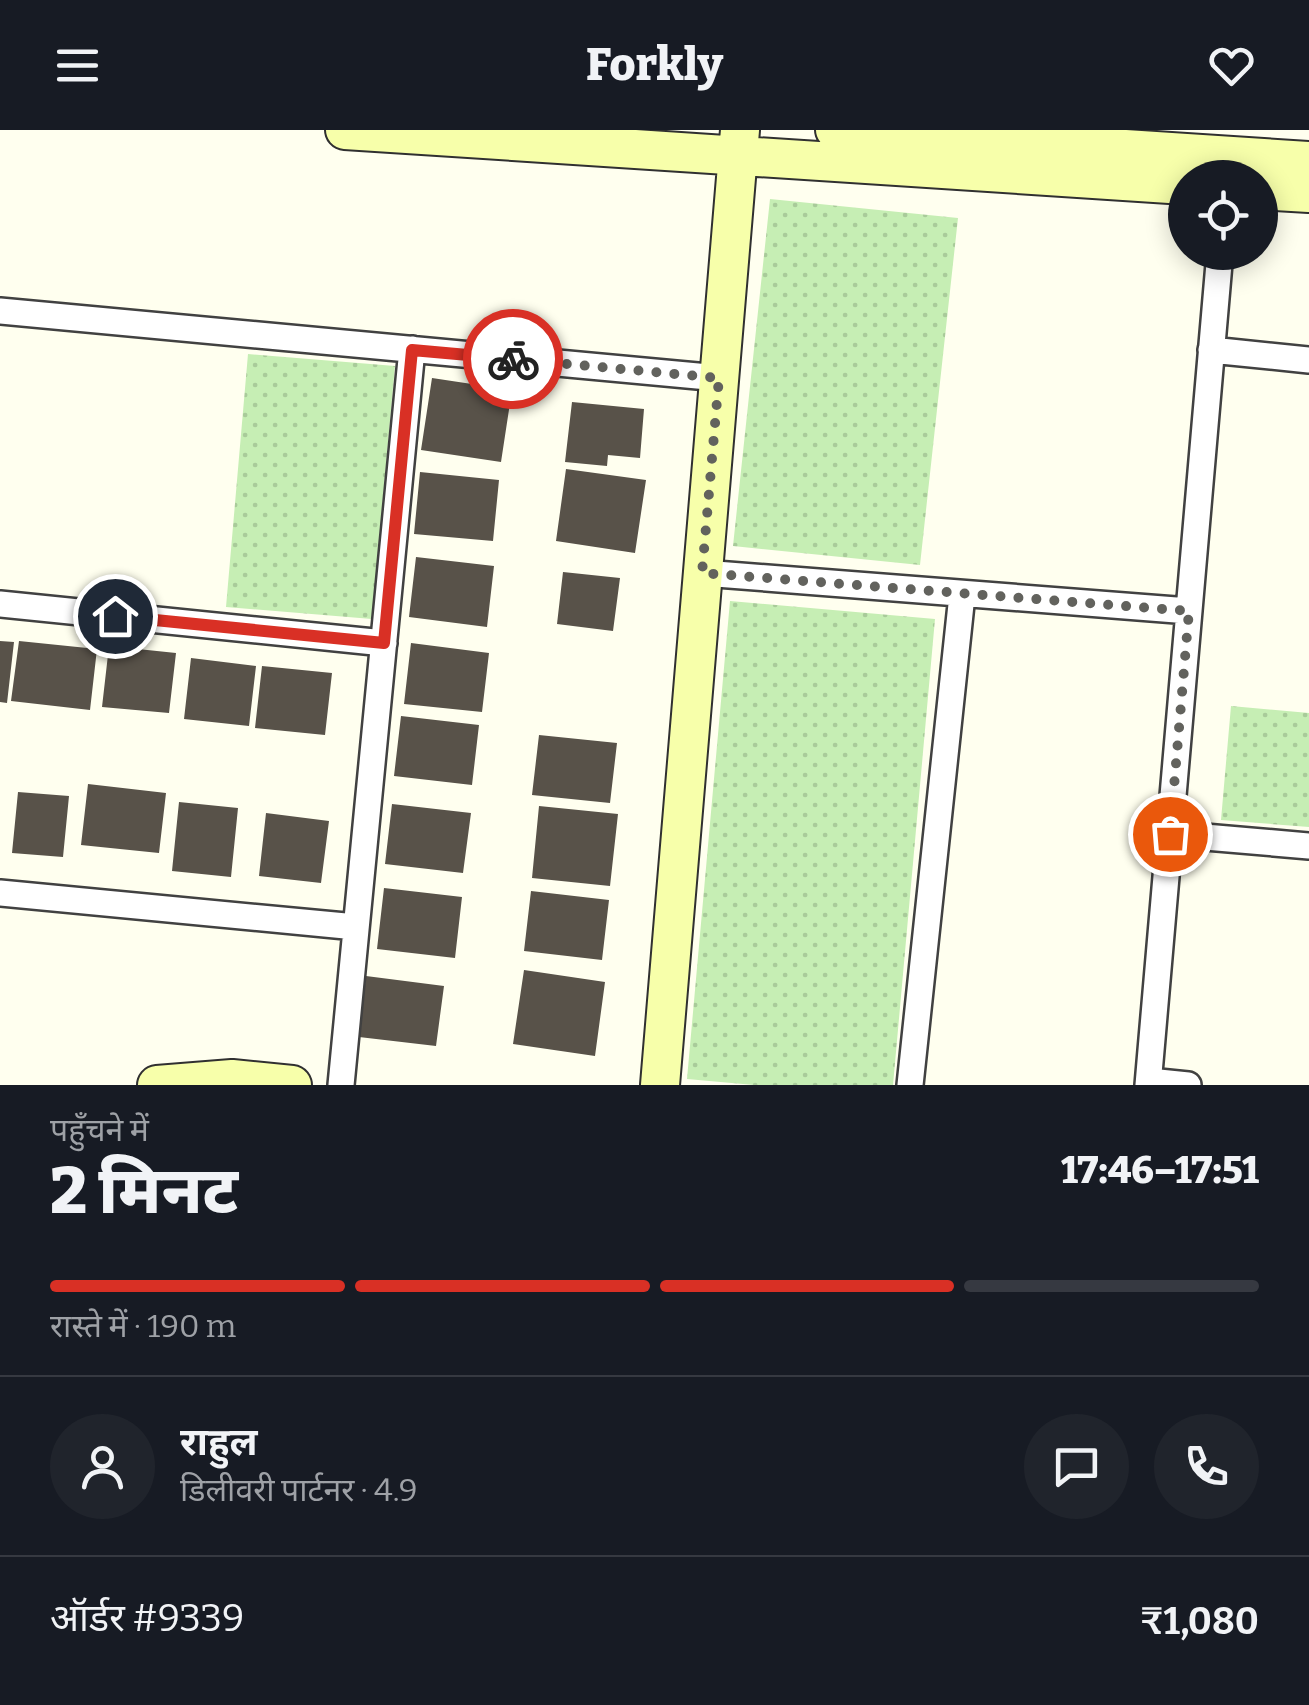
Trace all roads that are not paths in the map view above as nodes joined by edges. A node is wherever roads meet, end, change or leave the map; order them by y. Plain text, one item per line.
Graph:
1 (345, 130) edge
2 (835, 130) edge
3 (738, 143) edge
4 (1309, 161) edge
5 (1168, 183) edge
6 (1278, 191) edge
7 (1309, 194) edge
8 (1219, 270) edge
9 (0, 311) edge
10 (412, 350) junction
11 (1212, 350) junction
12 (1309, 360) edge
13 (719, 378) junction
14 (702, 573) junction
15 (962, 595) junction
16 (0, 604) edge
17 (1189, 611) junction
18 (384, 643) junction
19 (1170, 834) junction
20 (1309, 846) edge
21 (0, 894) edge
22 (356, 926) junction
23 (212, 1082) edge
24 (1149, 1083) edge
25 (157, 1085) edge
26 (292, 1085) edge
27 (341, 1085) edge
28 (660, 1085) edge
29 (910, 1085) edge
30 (1188, 1085) edge

1 - 3 main road
2 - 4 main road
3 - 5 main road
3 - 13 main road
6 - 7 main road
8 - 11 street
9 - 10 street
10 - 13 street
10 - 18 street
11 - 12 street
11 - 17 street
13 - 14 main road
14 - 15 street
14 - 28 main road
15 - 17 street
15 - 29 street
16 - 18 street
17 - 19 street
18 - 22 street
19 - 20 street
19 - 24 street
21 - 22 street
22 - 27 street
23 - 25 main road
23 - 26 main road
24 - 30 street

